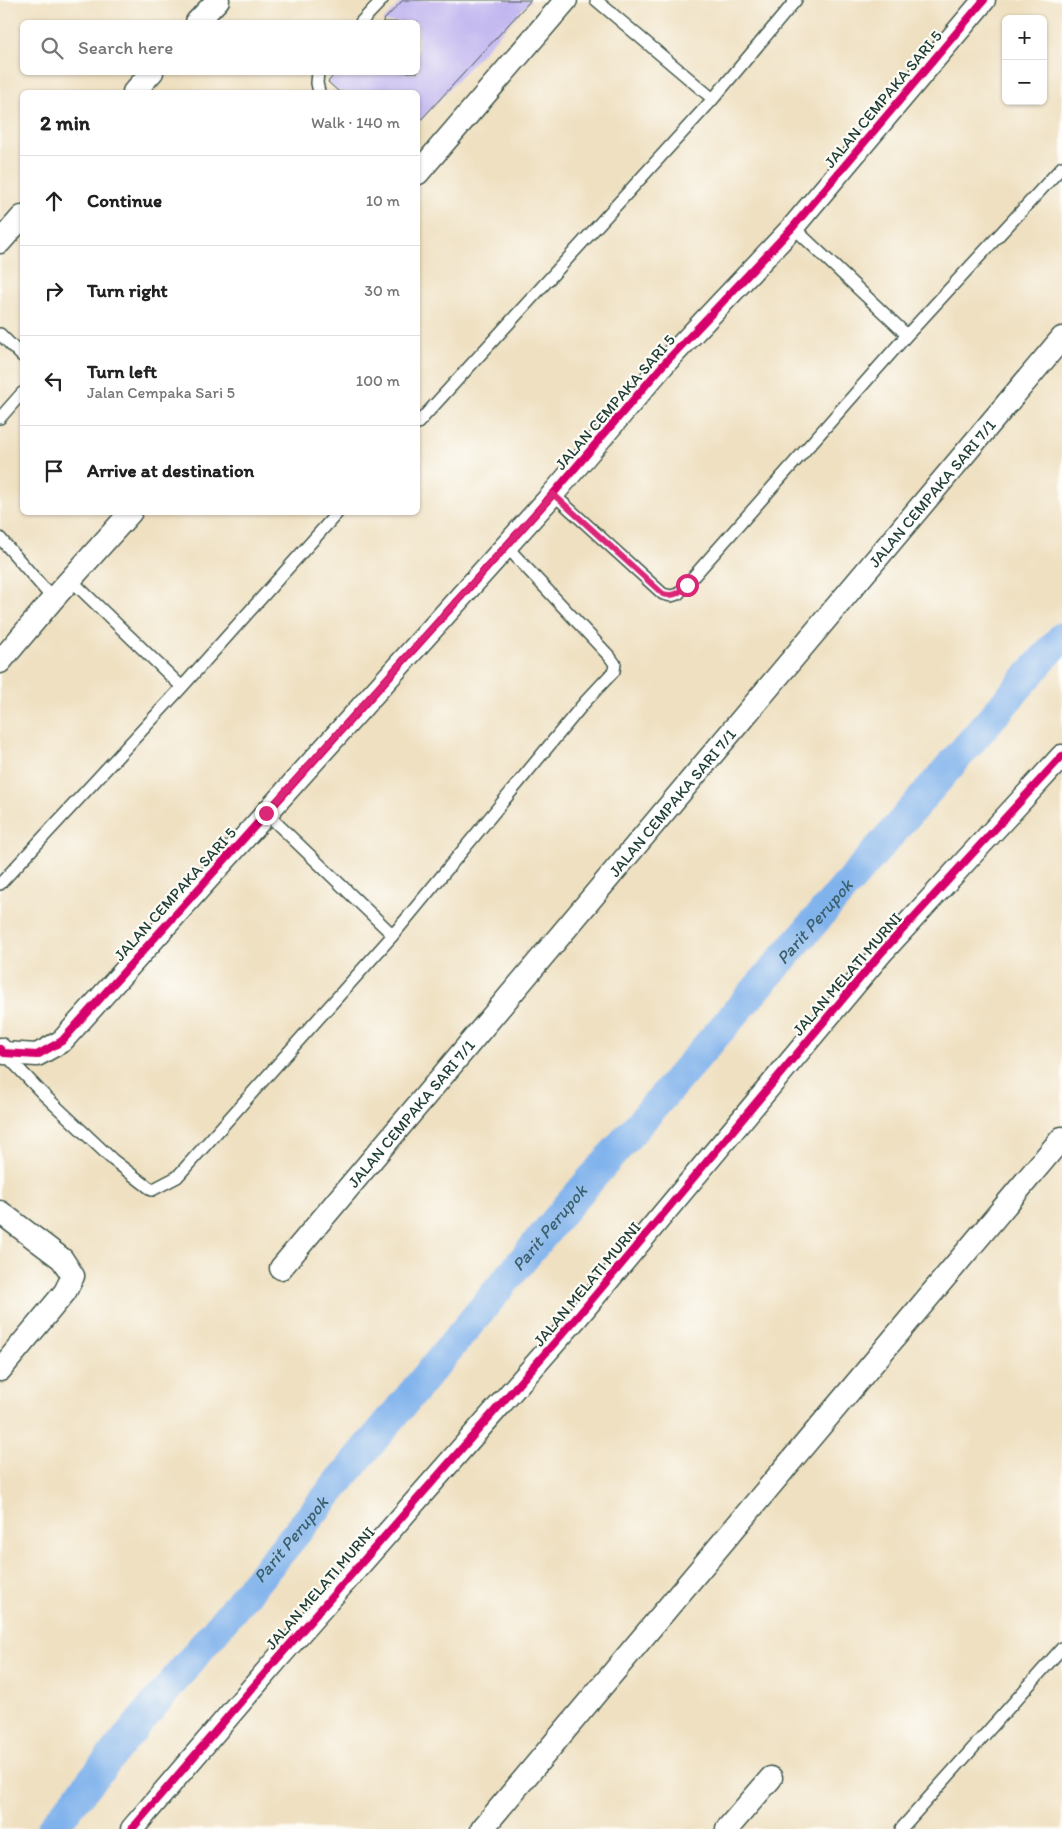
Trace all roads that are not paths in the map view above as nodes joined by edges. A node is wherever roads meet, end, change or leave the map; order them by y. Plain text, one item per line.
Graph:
1 (218, 0) edge
2 (382, 0) edge
3 (566, 0) edge
4 (596, 0) edge
5 (796, 0) edge
6 (984, 0) edge
7 (199, 20) edge
8 (363, 20) edge
9 (149, 75) edge
10 (318, 75) edge
11 (136, 90) edge
12 (319, 90) edge
13 (713, 99) junction
14 (1062, 167) edge
15 (420, 171) edge
16 (20, 219) edge
17 (792, 227) junction
18 (0, 242) edge
19 (0, 334) edge
20 (907, 335) junction
21 (1062, 338) edge
22 (20, 354) edge
23 (20, 395) edge
24 (420, 417) edge
25 (0, 418) edge
26 (553, 494) junction
27 (128, 515) edge
28 (335, 515) edge
29 (0, 538) edge
30 (506, 546) junction
31 (70, 579) junction
32 (53, 598) junction
33 (0, 662) edge
34 (182, 687) junction
35 (1062, 756) edge
36 (266, 813) junction
37 (0, 884) edge
38 (393, 936) junction
39 (2, 1051) edge
40 (1062, 1138) edge
41 (0, 1212) edge
42 (281, 1268) dead end
43 (0, 1370) edge
44 (1062, 1648) edge
45 (771, 1778) dead end
46 (132, 1829) edge
47 (482, 1829) edge
48 (727, 1829) edge
49 (901, 1829) edge

1 - 7 street
2 - 8 lane
3 - 15 street
4 - 13 lane
5 - 13 lane
6 - 17 street, JALAN CEMPAKA SARI 5
9 - 11 street
10 - 12 lane
13 - 24 lane
14 - 20 lane
16 - 18 street
17 - 20 lane
17 - 26 street, JALAN CEMPAKA SARI 5
19 - 22 lane
20 - 26 lane
21 - 42 street, JALAN CEMPAKA SARI 7/1
23 - 25 lane
26 - 30 street, JALAN CEMPAKA SARI 5
27 - 31 street
28 - 34 lane
29 - 32 lane
30 - 36 street, JALAN CEMPAKA SARI 5
30 - 38 lane
31 - 32 street
31 - 34 lane
32 - 33 street
34 - 37 lane
35 - 46 street, JALAN MELATI MURNI
36 - 38 lane
36 - 39 street, JALAN CEMPAKA SARI 5
38 - 39 lane
40 - 47 street
41 - 43 street
44 - 49 lane
45 - 48 street

